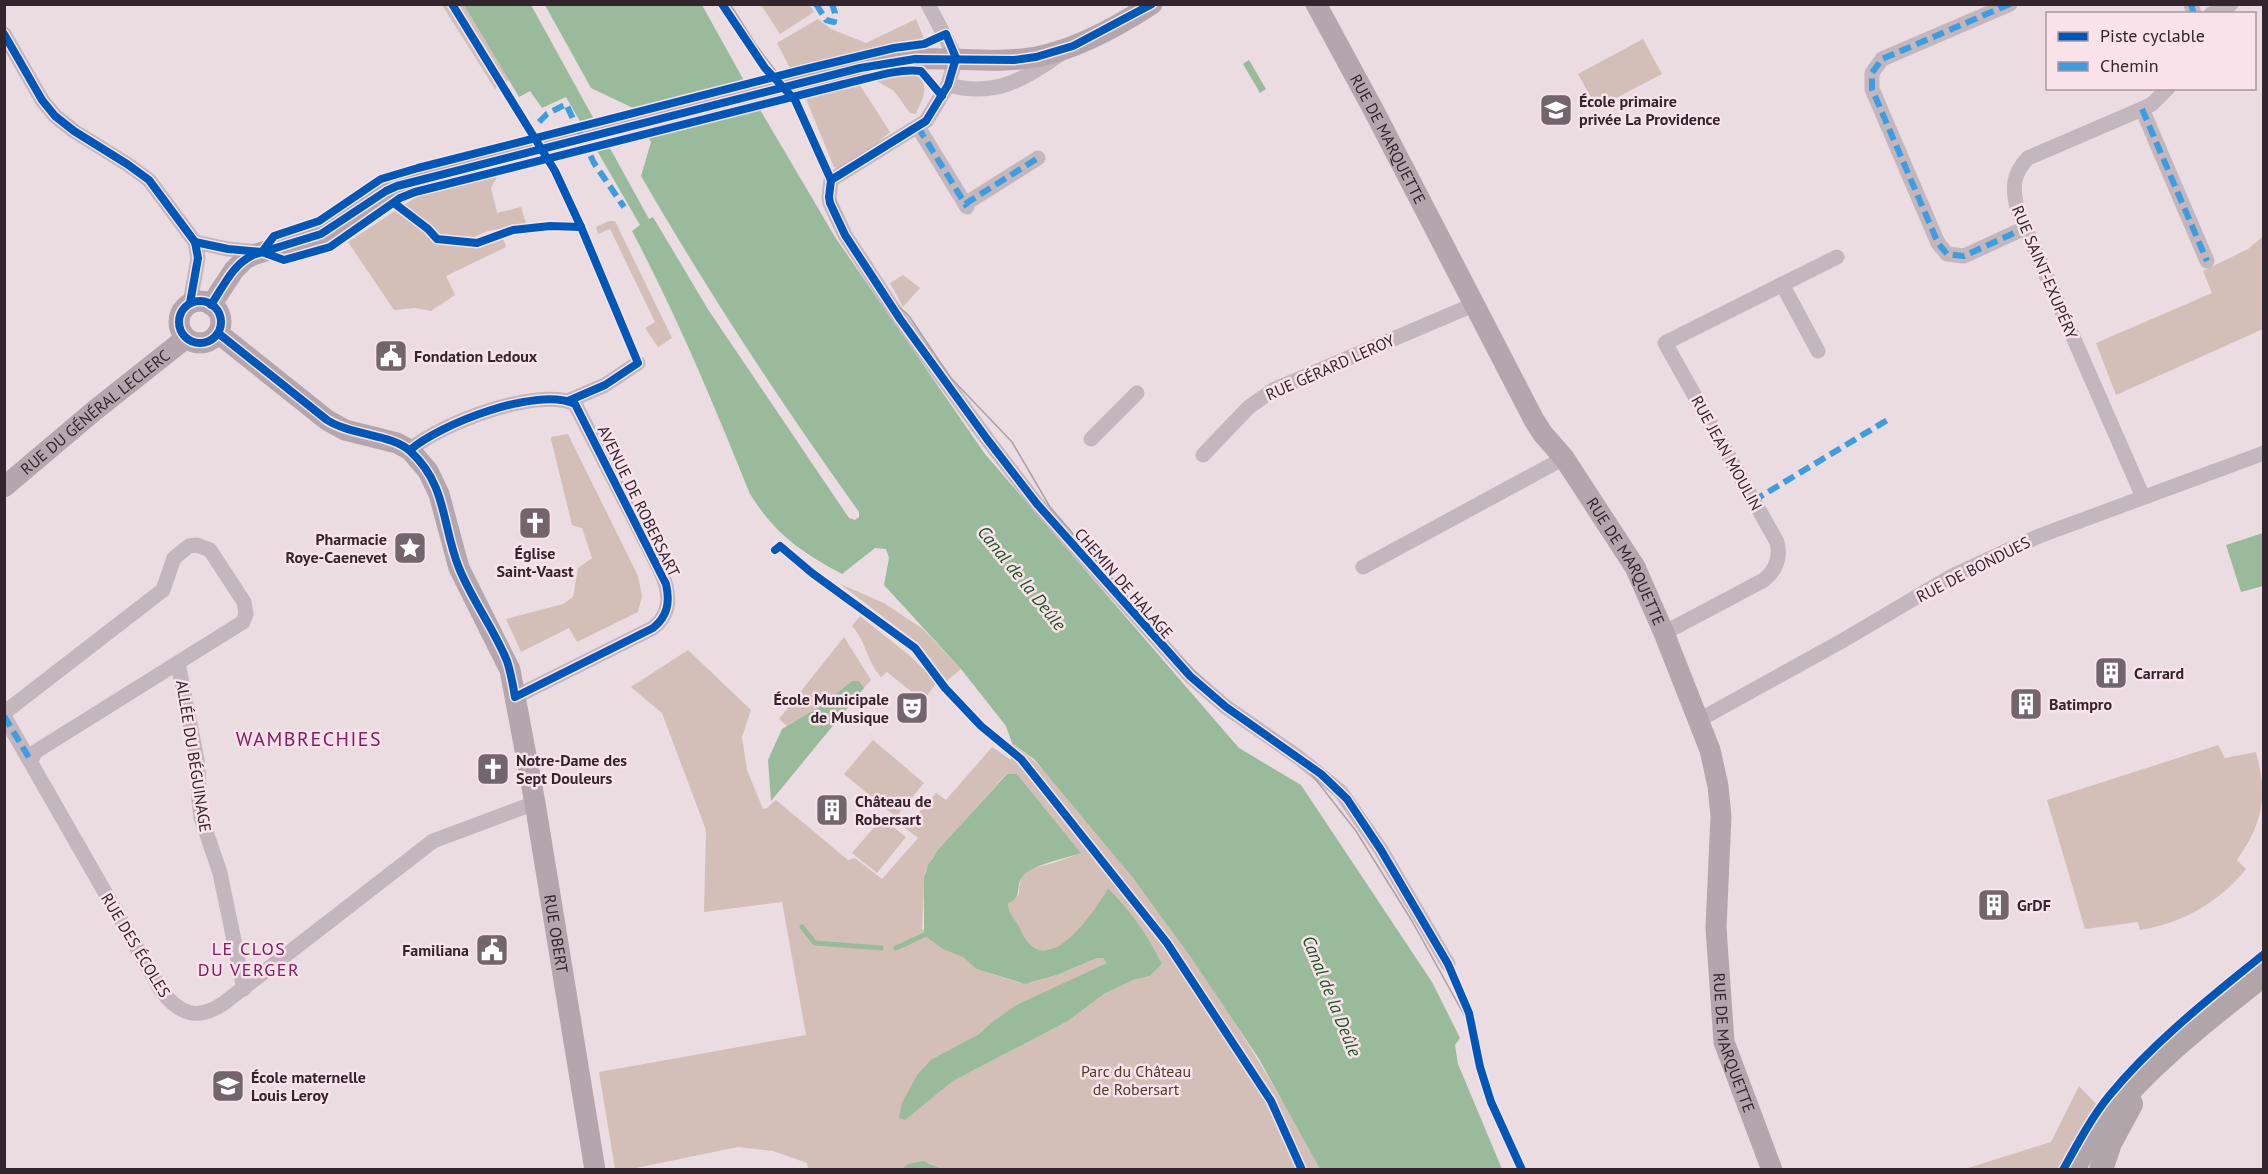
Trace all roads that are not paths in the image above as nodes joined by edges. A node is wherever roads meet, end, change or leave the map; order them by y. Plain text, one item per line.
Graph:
1 (928, 4) edge
2 (1152, 4) edge
3 (1316, 4) edge
4 (2010, 4) edge
5 (2231, 4) edge
6 (2215, 12) edge
7 (4, 34) edge
8 (1073, 46) junction
9 (956, 58) junction
10 (948, 85) junction
11 (2166, 90) edge
12 (2142, 109) junction
13 (918, 127) junction
14 (1038, 158) dead end
15 (2025, 228) junction
16 (195, 242) junction
17 (262, 252) junction
18 (1837, 257) dead end
19 (2208, 261) dead end
20 (1782, 284) junction
21 (201, 304) junction
22 (1473, 304) junction
23 (218, 333) junction
24 (186, 338) junction
25 (1818, 351) dead end
26 (638, 363) dead end
27 (1137, 393) dead end
28 (573, 405) junction
29 (1091, 439) dead end
30 (410, 450) junction
31 (2264, 453) edge
32 (1203, 454) dead end
33 (1564, 458) junction
34 (6, 484) edge
35 (2143, 497) junction
36 (1363, 567) dead end
37 (1664, 633) junction
38 (178, 663) junction
39 (515, 697) junction
40 (4, 709) edge
41 (4, 716) edge
42 (1699, 720) junction
43 (30, 761) junction
44 (536, 803) junction
45 (1448, 964) dead end
46 (2264, 974) edge
47 (244, 989) junction
48 (2173, 1050) junction
49 (595, 1170) edge
50 (1772, 1170) edge
51 (2073, 1170) edge
52 (2101, 1170) edge

1 - 9 street
2 - 8 street
3 - 22 street, RUE DE MARQUETTE
4 - 15 street
5 - 6 street
7 - 16 street
8 - 9 street
8 - 10 street
9 - 10 street
9 - 17 street, bridge
10 - 13 street
11 - 12 street, RUE SAINT-EXUPÉRY
12 - 15 street, RUE SAINT-EXUPÉRY
12 - 19 street
13 - 14 street
13 - 45 street, CHEMIN DE HALAGE
15 - 35 street, RUE SAINT-EXUPÉRY
16 - 17 street
16 - 21 street
17 - 21 street
18 - 20 street, RUE JEAN MOULIN
20 - 25 street
20 - 37 street, RUE JEAN MOULIN
21 - 23 street
21 - 24 street
22 - 32 street, RUE GÉRARD LEROY
22 - 33 street, RUE DE MARQUETTE
23 - 24 street
23 - 30 street
24 - 34 street, RUE DU GÉNÉRAL LECLERC
26 - 28 street
27 - 29 street
28 - 30 street
28 - 39 street, AVENUE DE ROBERSART
30 - 39 street, RUE OBERT
31 - 35 street, RUE DE BONDUES
33 - 36 street
33 - 37 street, RUE DE MARQUETTE
35 - 42 street, RUE DE BONDUES
37 - 42 street, RUE DE MARQUETTE
38 - 40 street
38 - 43 street
38 - 47 street, ALLÉE DU BÉGUINAGE
39 - 44 street, RUE OBERT
41 - 43 street, RUE DES ÉCOLES
42 - 50 street, RUE DE MARQUETTE
43 - 47 street, RUE DES ÉCOLES
44 - 47 street, RUE DES ÉCOLES
44 - 49 street, RUE OBERT
46 - 48 main road
48 - 51 main road
48 - 52 main road

